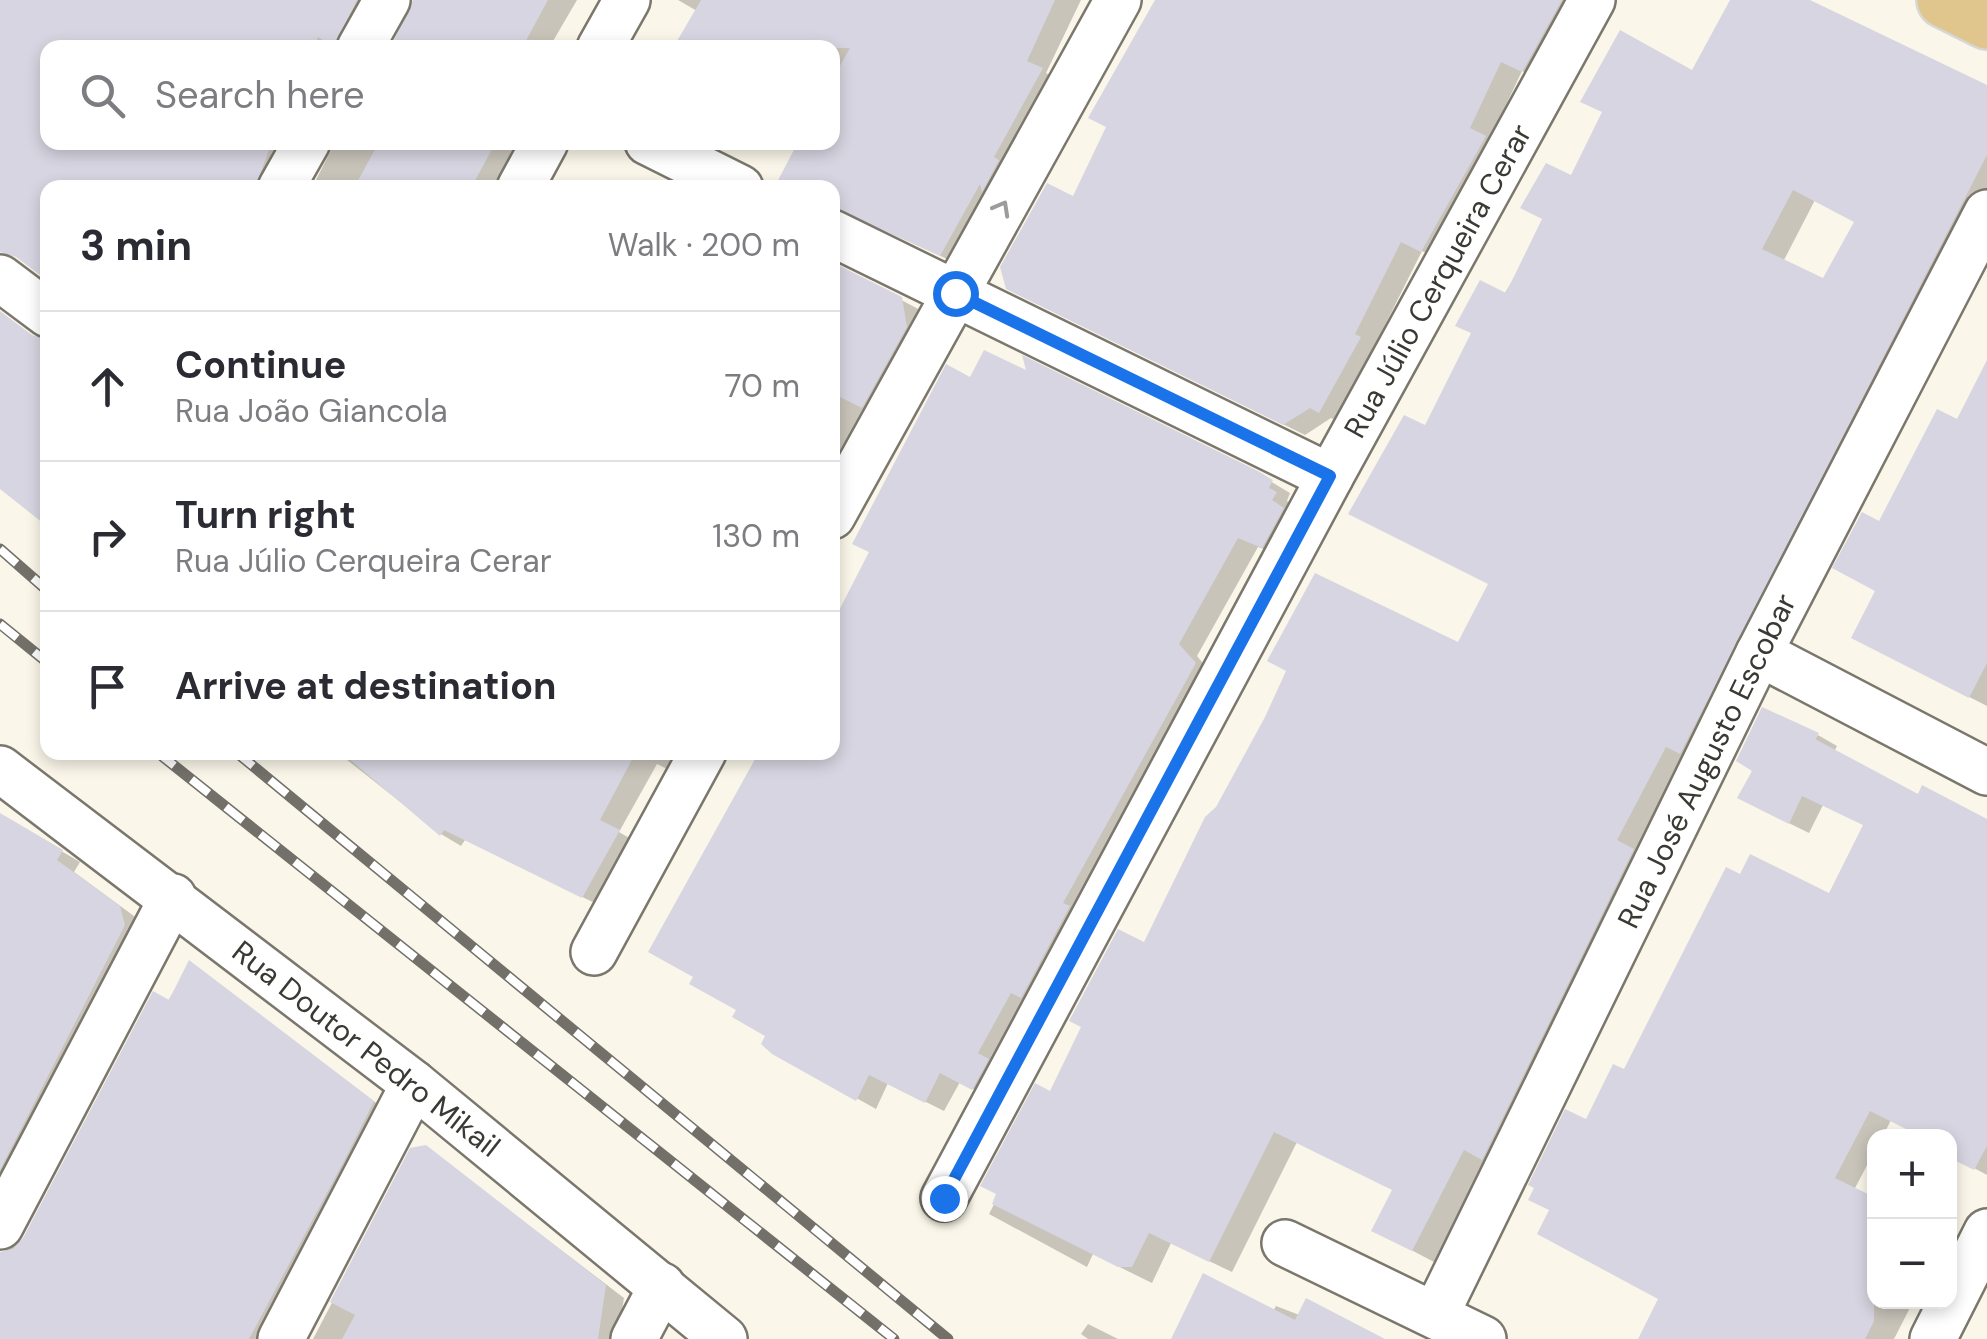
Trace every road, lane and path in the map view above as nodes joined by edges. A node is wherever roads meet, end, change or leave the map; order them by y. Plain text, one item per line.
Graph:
1 (387, 0) edge
2 (627, 0) edge
3 (1118, 0) edge
4 (1592, 0) edge
5 (1944, 0) edge
6 (1987, 21) edge
7 (364, 40) edge
8 (604, 40) edge
9 (302, 150) edge
10 (541, 150) edge
11 (664, 150) edge
12 (285, 180) edge
13 (524, 180) edge
14 (724, 180) edge
15 (1987, 213) edge
16 (840, 237) edge
17 (0, 278) edge
18 (955, 293) junction
19 (40, 308) edge
20 (1330, 476) junction
21 (840, 501) edge
22 (1760, 653) junction
23 (699, 760) edge
24 (2, 772) edge
25 (1987, 772) edge
26 (173, 898) junction
27 (594, 952) dead end
28 (414, 1084) junction
29 (944, 1198) dead end
30 (0, 1226) edge
31 (1987, 1232) edge
32 (1285, 1243) dead end
33 (662, 1286) junction
34 (1436, 1314) junction
35 (282, 1339) edge
36 (634, 1339) edge
37 (724, 1339) edge
38 (1483, 1339) edge
39 (1933, 1339) edge

1 - 7 street
2 - 8 street
18 -> 3 street
4 - 20 street, Rua Júlio Cerqueira Cerar
5 - 6 main road
9 - 12 street
10 - 13 street
11 - 14 street
15 - 22 street, Rua José Augusto Escobar
16 - 18 street
17 - 19 street
18 - 20 street
18 - 21 street
20 - 29 street, Rua Júlio Cerqueira Cerar
22 - 25 street
22 - 34 street, Rua José Augusto Escobar
23 - 27 street
24 - 26 street, Rua Doutor Pedro Mikail
26 - 28 street, Rua Doutor Pedro Mikail
26 - 30 street
28 - 33 street, Rua Doutor Pedro Mikail
28 - 35 street
31 - 39 street
32 - 34 street
33 - 36 street
33 - 37 street, Rua Doutor Pedro Mikail
34 - 38 street

